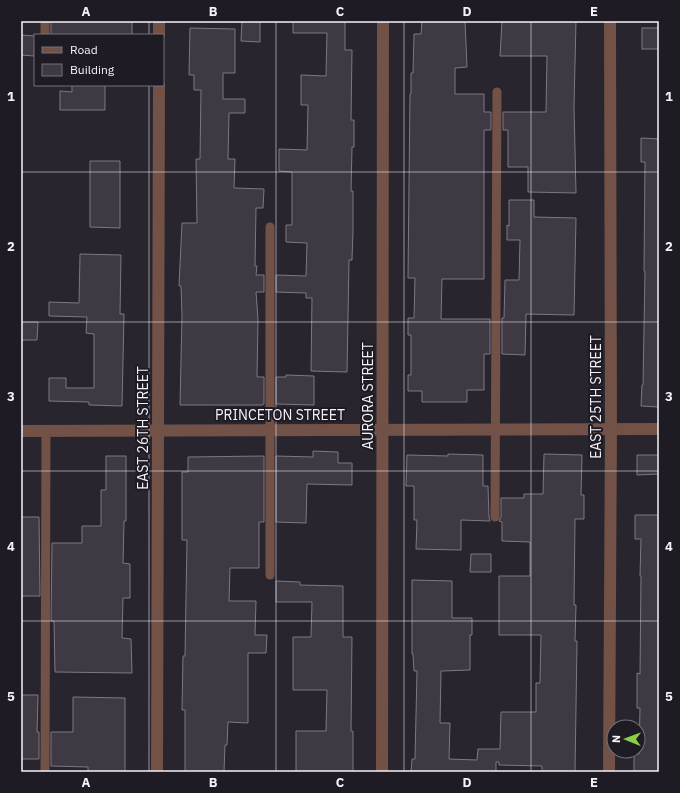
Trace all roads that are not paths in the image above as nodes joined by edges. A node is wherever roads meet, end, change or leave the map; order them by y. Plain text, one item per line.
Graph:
1 (45, 21) edge
2 (159, 21) edge
3 (383, 21) edge
4 (610, 21) edge
5 (45, 34) edge
6 (159, 34) edge
7 (159, 86) edge
8 (497, 92) dead end
9 (270, 227) dead end
10 (611, 429) junction
11 (659, 429) edge
12 (158, 430) junction
13 (270, 430) junction
14 (383, 430) junction
15 (496, 430) junction
16 (21, 431) edge
17 (46, 431) junction
18 (495, 517) dead end
19 (270, 575) dead end
20 (45, 772) edge
21 (157, 772) edge
22 (382, 772) edge
23 (609, 772) edge

1 - 5 lane
2 - 6 street
3 - 14 street, AURORA STREET
4 - 10 street, EAST 25TH STREET
7 - 12 street, EAST 26TH STREET
8 - 15 lane
9 - 13 lane
10 - 11 street, PRINCETON STREET
10 - 15 street, PRINCETON STREET
10 - 23 street, EAST 25TH STREET
12 - 13 street, PRINCETON STREET
12 - 17 street, PRINCETON STREET
12 - 21 street, EAST 26TH STREET
13 - 14 street, PRINCETON STREET
13 - 19 lane
14 - 15 street, PRINCETON STREET
14 - 22 street, AURORA STREET
15 - 18 lane
16 - 17 street, PRINCETON STREET
17 - 20 lane

